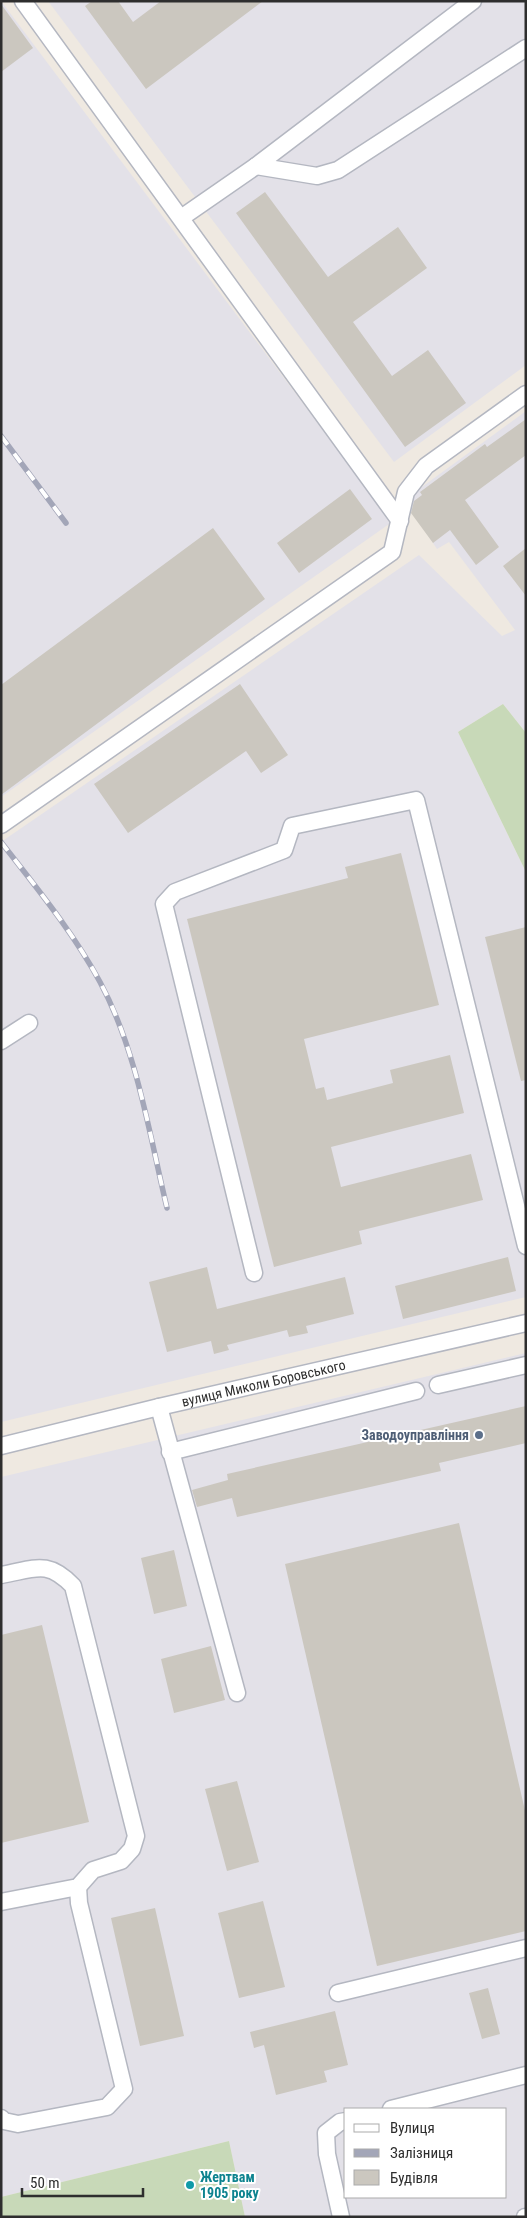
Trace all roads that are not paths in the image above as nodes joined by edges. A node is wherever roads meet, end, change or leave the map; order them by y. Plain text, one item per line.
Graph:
1 (23, 1) edge
2 (472, 1) edge
3 (526, 48) edge
4 (256, 166) junction
5 (181, 218) junction
6 (526, 394) edge
7 (400, 521) junction
8 (1, 826) edge
9 (29, 1024) dead end
10 (1, 1041) edge
11 (526, 1246) edge
12 (254, 1274) dead end
13 (526, 1323) edge
14 (526, 1364) edge
15 (438, 1385) dead end
16 (416, 1391) dead end
17 (159, 1407) junction
18 (1, 1446) edge
19 (170, 1452) junction
20 (1, 1575) edge
21 (237, 1693) dead end
22 (78, 1887) junction
23 (1, 1902) edge
24 (526, 1948) edge
25 (338, 1993) dead end
26 (526, 2075) edge
27 (395, 2108) edge
28 (1, 2118) edge
29 (344, 2121) edge
30 (341, 2217) edge

1 - 5 street
2 - 4 street
3 - 4 street
4 - 5 street
5 - 7 street
6 - 7 street
7 - 8 street
9 - 10 street
11 - 12 street
13 - 17 street, вулиця Миколи Боровського
14 - 15 street
16 - 19 street
17 - 18 street, вулиця Миколи Боровського
17 - 19 street
19 - 21 street
20 - 22 street
22 - 23 street
22 - 28 street
24 - 25 street
26 - 27 street
29 - 30 street

